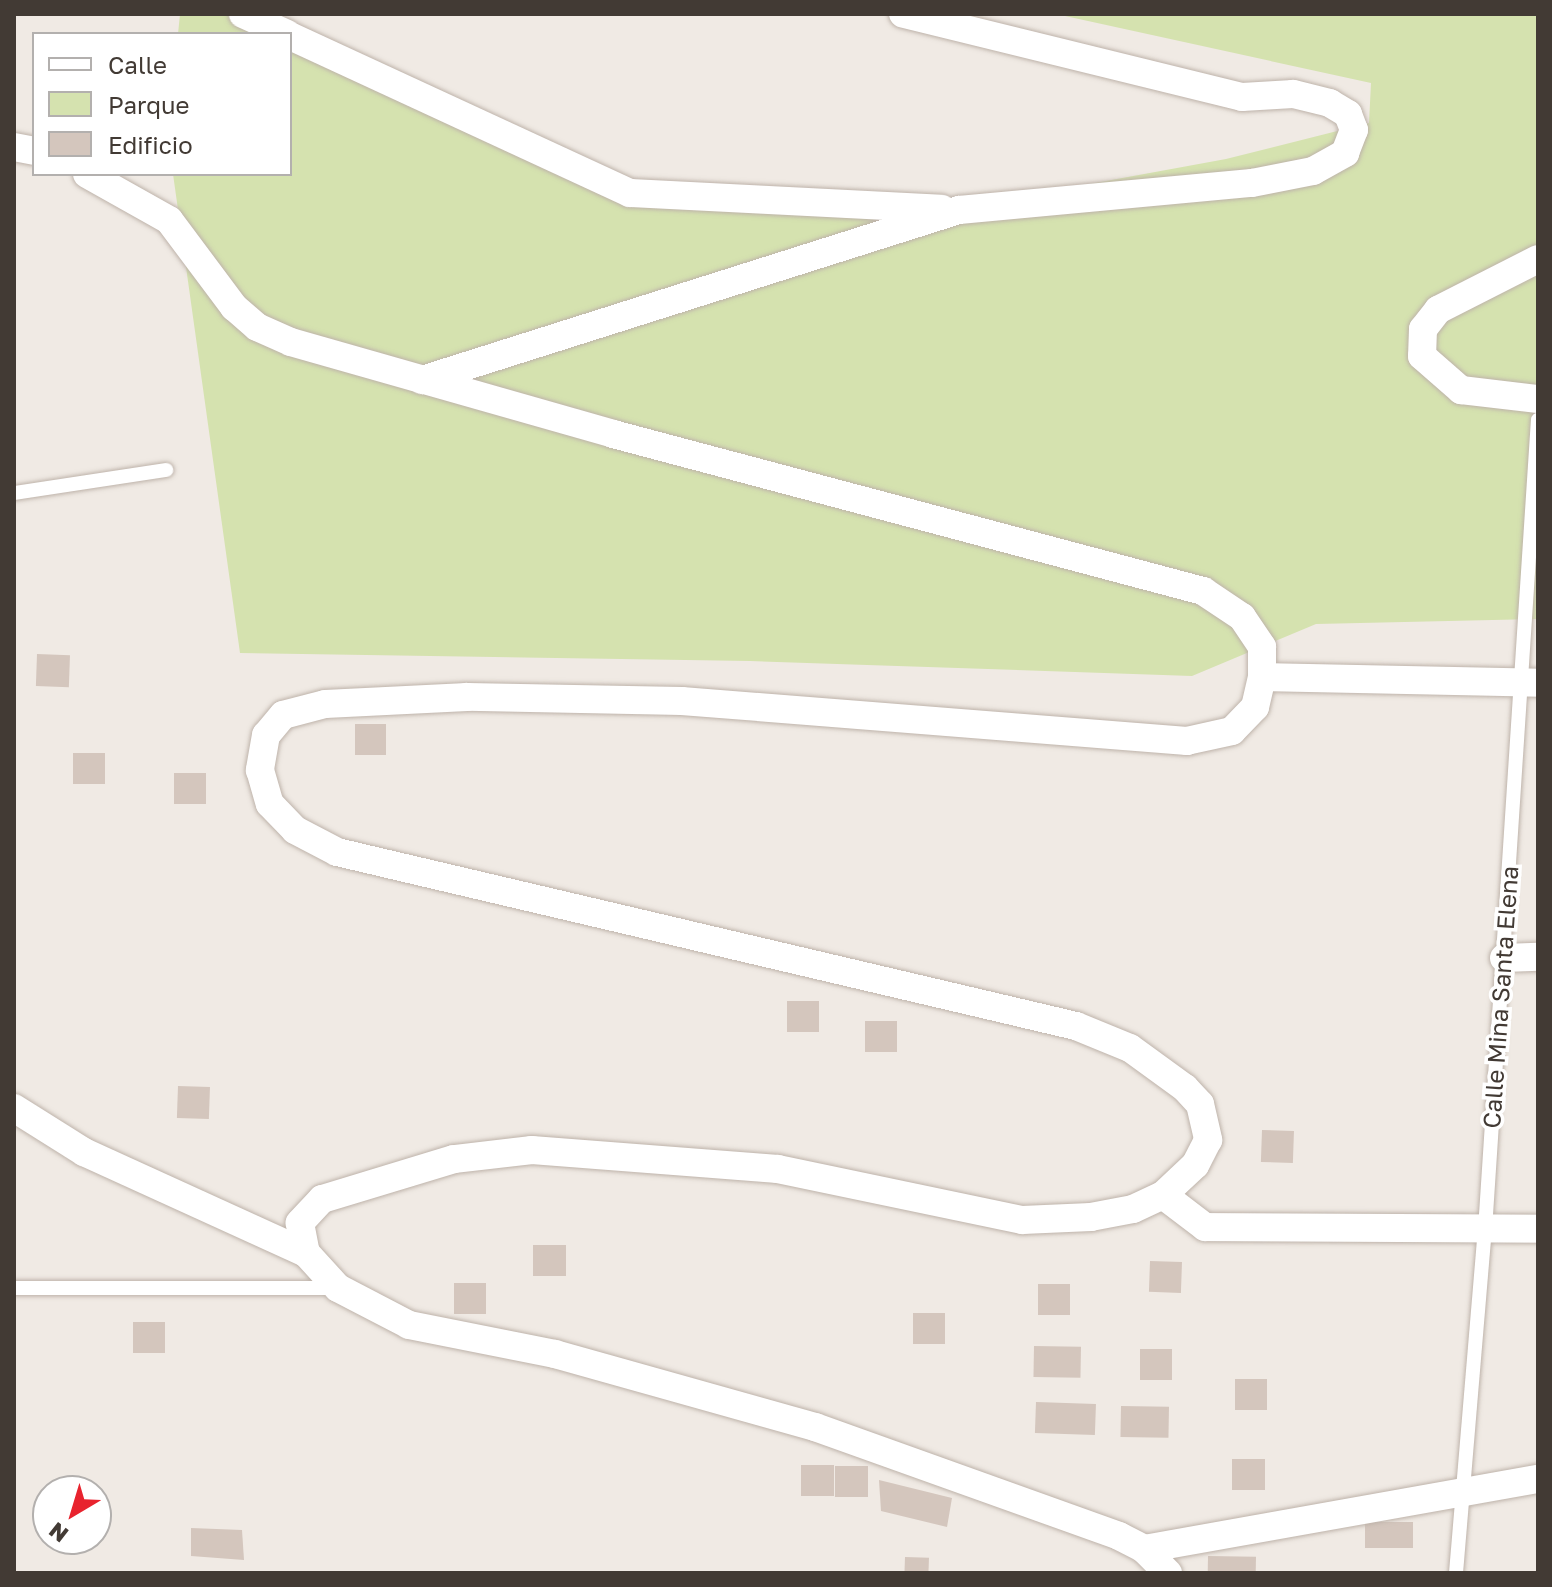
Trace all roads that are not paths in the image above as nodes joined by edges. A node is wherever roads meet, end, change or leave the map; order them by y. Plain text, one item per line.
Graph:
1 (243, 14) edge
2 (903, 14) edge
3 (282, 32) edge
4 (292, 37) edge
5 (91, 176) edge
6 (959, 210) junction
7 (1538, 259) edge
8 (422, 380) junction
9 (1538, 399) edge
10 (1538, 420) edge
11 (166, 470) dead end
12 (14, 493) edge
13 (1262, 677) junction
14 (1530, 684) edge
15 (1538, 957) edge
16 (1504, 958) junction
17 (14, 1108) edge
18 (1163, 1195) junction
19 (1538, 1229) edge
20 (1485, 1230) junction
21 (306, 1253) junction
22 (14, 1288) edge
23 (338, 1288) junction
24 (1538, 1479) edge
25 (1465, 1492) junction
26 (1144, 1549) junction
27 (1168, 1573) edge
28 (1456, 1573) edge

1 - 3 street
2 - 6 street
4 - 6 street
5 - 8 street
6 - 8 street
7 - 9 street
8 - 13 street
10 - 14 lane, Calle Mina Santa Elena
11 - 12 lane
13 - 14 street
13 - 18 street
14 - 16 lane, Calle Mina Santa Elena
15 - 16 street
16 - 20 lane, Calle Mina Santa Elena
17 - 21 street
18 - 20 street
18 - 21 street
19 - 20 street
20 - 25 lane, Calle Mina Santa Elena
21 - 23 street
22 - 23 lane
23 - 26 street
24 - 25 street
25 - 26 street
25 - 28 lane, Calle Mina Santa Elena
26 - 27 street

